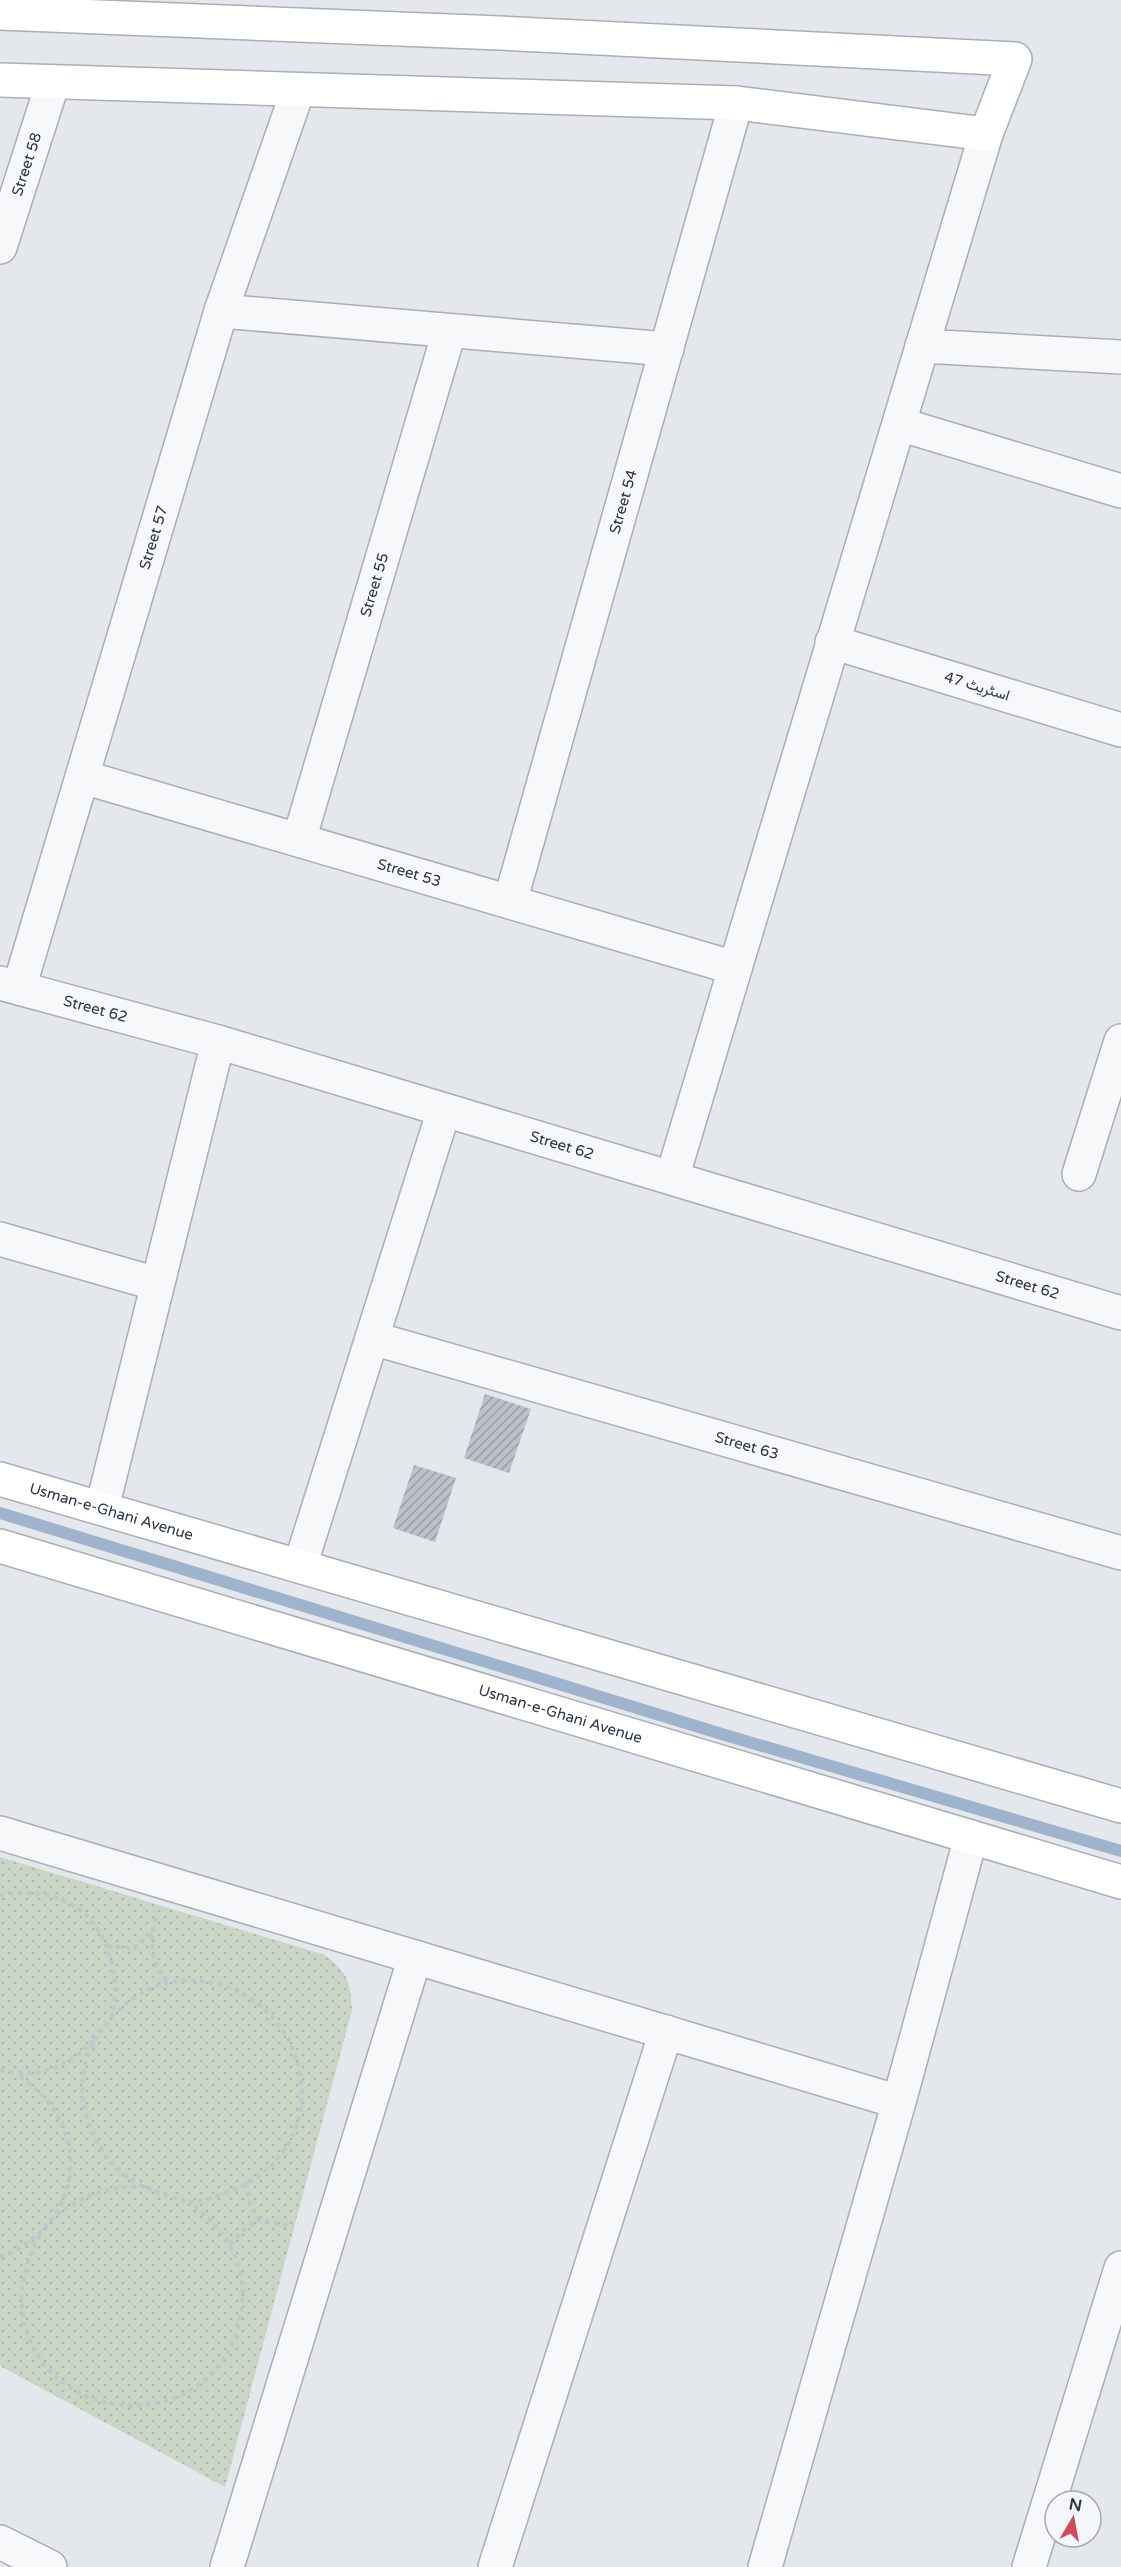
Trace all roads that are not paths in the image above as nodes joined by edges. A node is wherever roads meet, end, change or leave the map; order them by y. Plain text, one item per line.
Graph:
1 (0, 14) edge
2 (0, 80) edge
3 (53, 82) junction
4 (298, 90) junction
5 (736, 104) junction
6 (986, 134) junction
7 (10, 186) edge
8 (0, 247) edge
9 (221, 311) junction
10 (449, 332) junction
11 (922, 346) junction
12 (667, 349) junction
13 (1121, 357) edge
14 (899, 424) junction
15 (1121, 491) edge
16 (832, 642) junction
17 (1121, 730) edge
18 (83, 777) junction
19 (300, 840) junction
20 (510, 902) junction
21 (735, 968) junction
22 (9, 986) edge
23 (1121, 1041) edge
24 (218, 1042) junction
25 (444, 1110) junction
26 (1079, 1174) dead end
27 (672, 1178) junction
28 (0, 1239) edge
29 (158, 1284) junction
30 (1121, 1313) edge
31 (372, 1338) junction
32 (0, 1479) edge
33 (102, 1508) junction
34 (0, 1546) edge
35 (1121, 1552) edge
36 (300, 1566) junction
37 (1121, 1806) edge
38 (0, 1833) edge
39 (971, 1837) junction
40 (1121, 1882) edge
41 (415, 1957) junction
42 (666, 2032) junction
43 (899, 2102) junction
44 (1121, 2268) edge
45 (0, 2542) edge
46 (50, 2567) edge
47 (227, 2567) edge
48 (495, 2567) edge
49 (765, 2567) edge
50 (1029, 2567) edge

1 - 6 main road
2 - 3 main road
3 - 4 main road
3 - 7 street, Street 58
4 - 5 main road
4 - 9 street, Street 57
5 - 6 main road
5 - 12 street, Street 54
6 - 11 street
7 - 8 street, Street 58
9 - 10 street
9 - 18 street, Street 57
10 - 12 street
10 - 19 street, Street 55
11 - 13 street
11 - 14 street
12 - 20 street, Street 54
14 - 15 street
14 - 16 street
16 - 17 street, اسٹریٹ 47
16 - 21 street
18 - 19 street, Street 53
18 - 22 street, Street 57
19 - 20 street, Street 53
20 - 21 street, Street 53
21 - 27 street
22 - 24 street, Street 62
23 - 26 street
24 - 25 street, Street 62
24 - 29 street
25 - 27 street, Street 62
25 - 31 street
27 - 30 street, Street 62
28 - 29 street
29 - 33 street
31 - 35 street, Street 63
31 - 36 street
32 - 33 main road, Usman-e-Ghani Avenue
33 - 36 main road, Usman-e-Ghani Avenue
34 - 39 main road, Usman-e-Ghani Avenue
36 - 37 main road, Usman-e-Ghani Avenue
38 - 41 street
39 - 40 main road, Usman-e-Ghani Avenue
39 - 43 street
41 - 42 street
41 - 47 street
42 - 43 street
42 - 48 street
43 - 49 street
44 - 50 street
45 - 46 street

